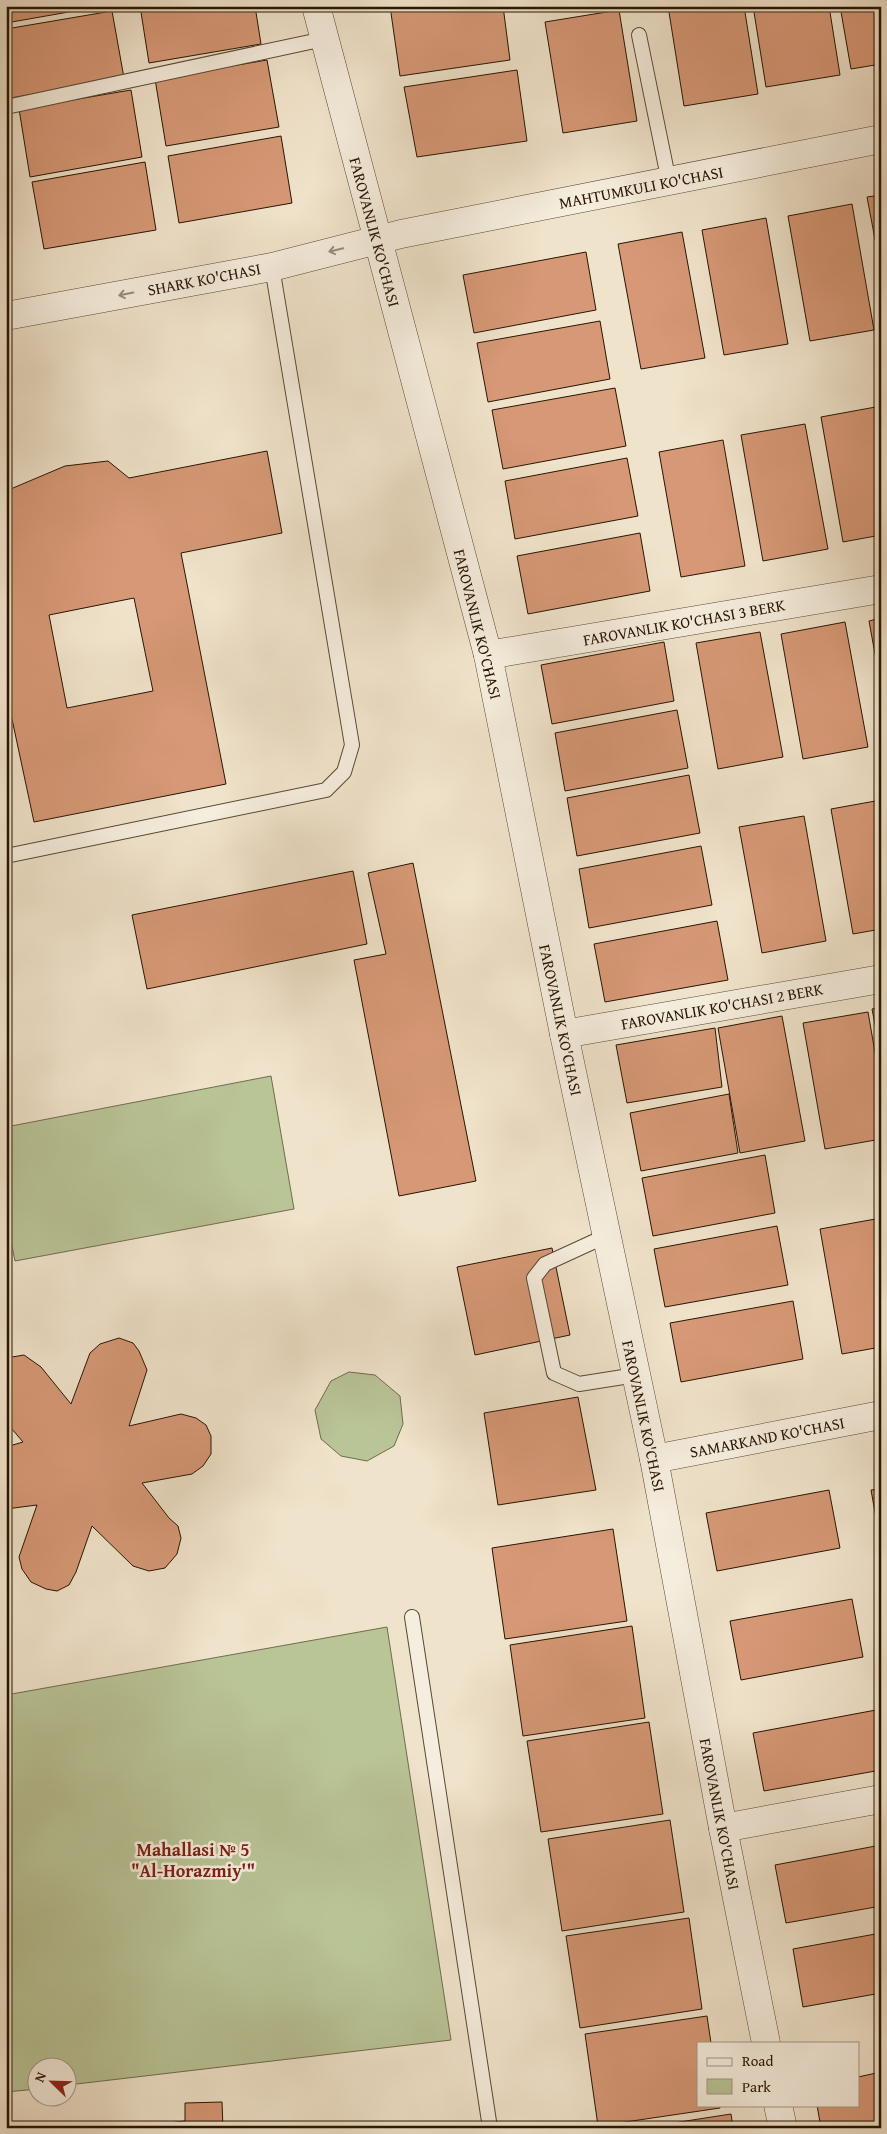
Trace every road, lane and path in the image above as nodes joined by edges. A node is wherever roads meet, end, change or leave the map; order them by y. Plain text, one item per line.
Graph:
1 (316, 6) edge
2 (640, 35) dead end
3 (324, 39) junction
4 (6, 107) edge
5 (881, 140) edge
6 (669, 182) junction
7 (389, 237) junction
8 (272, 267) junction
9 (6, 316) edge
10 (881, 589) edge
11 (488, 655) junction
12 (6, 856) edge
13 (881, 979) edge
14 (564, 1034) junction
15 (606, 1236) junction
16 (636, 1375) junction
17 (881, 1415) edge
18 (654, 1459) junction
19 (412, 1617) dead end
20 (881, 1799) edge
21 (723, 1828) junction
22 (766, 2042) edge
23 (778, 2106) edge
24 (490, 2128) edge
25 (783, 2128) edge

1 - 3 street, FAROVANLIK KO'CHASI
2 - 6 lane
3 - 4 lane
3 - 7 street, FAROVANLIK KO'CHASI
5 - 6 street, MAHTUMKULI KO'CHASI
6 - 7 street, MAHTUMKULI KO'CHASI
7 -> 8 street, SHARK KO'CHASI
7 - 11 street, FAROVANLIK KO'CHASI
8 -> 9 street, SHARK KO'CHASI
8 - 12 lane
10 - 11 street, FAROVANLIK KO'CHASI 3 BERK
11 - 14 street, FAROVANLIK KO'CHASI
13 - 14 street, FAROVANLIK KO'CHASI 2 BERK
14 - 15 street, FAROVANLIK KO'CHASI
15 - 16 street, FAROVANLIK KO'CHASI
15 - 16 lane
16 - 18 street, FAROVANLIK KO'CHASI
17 - 18 street, SAMARKAND KO'CHASI
18 - 21 street, FAROVANLIK KO'CHASI
19 - 24 lane
20 - 21 street
21 - 22 street, FAROVANLIK KO'CHASI
23 - 25 street

